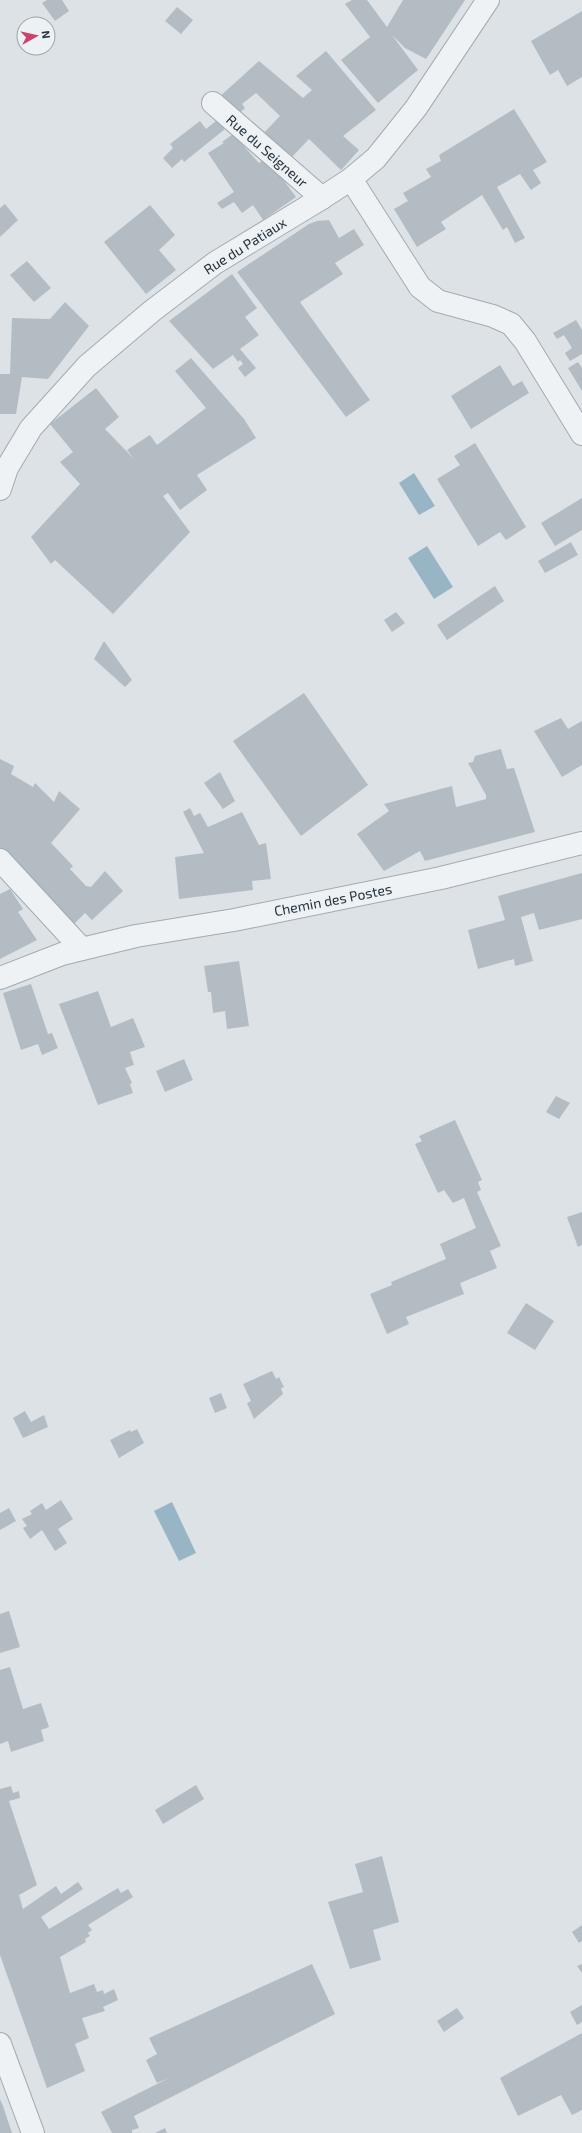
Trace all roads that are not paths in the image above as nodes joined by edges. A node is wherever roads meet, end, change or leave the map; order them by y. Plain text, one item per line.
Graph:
1 (488, 0) edge
2 (212, 103) dead end
3 (351, 178) junction
4 (322, 198) junction
5 (582, 434) edge
6 (4, 466) edge
7 (0, 489) edge
8 (582, 843) edge
9 (0, 860) edge
10 (82, 949) junction
11 (0, 978) edge
12 (0, 2044) edge
13 (33, 2133) edge

1 - 3 street, Rue du Patiaux
2 - 4 street, Rue du Seigneur
3 - 4 street, Rue du Patiaux
3 - 5 street
4 - 6 street, Rue du Patiaux
6 - 7 street, Rue du Patiaux
8 - 10 street, Chemin des Postes
9 - 10 street
10 - 11 street, Chemin des Postes
12 - 13 street

